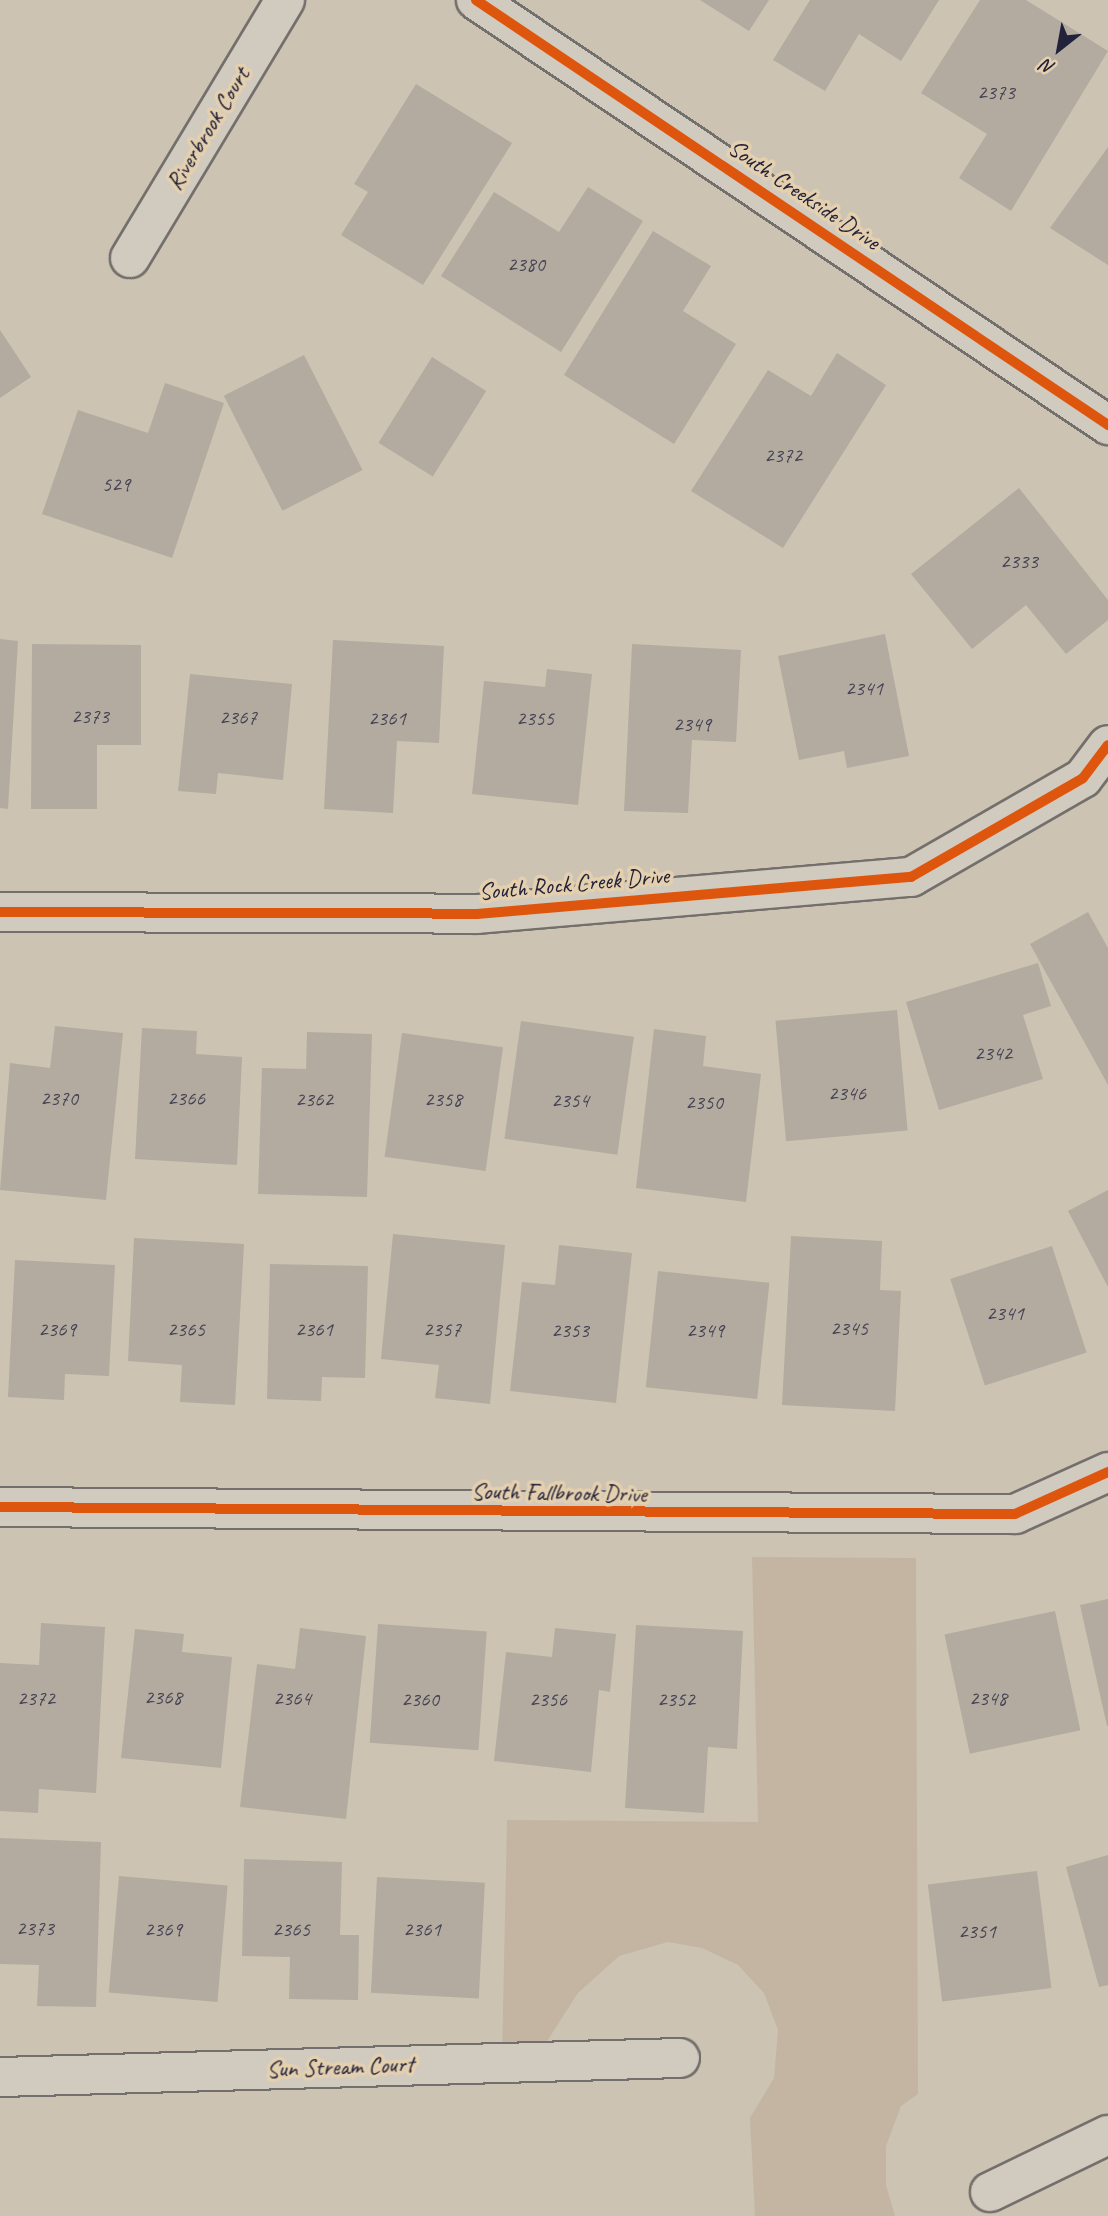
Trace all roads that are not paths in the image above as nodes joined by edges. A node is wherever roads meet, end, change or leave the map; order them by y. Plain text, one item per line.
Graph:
1 (285, 0) edge
2 (476, 0) edge
3 (130, 258) dead end
4 (1108, 425) edge
5 (1108, 744) edge
6 (0, 912) edge
7 (1108, 1472) edge
8 (0, 1507) edge
9 (680, 2058) dead end
10 (0, 2077) edge
11 (1108, 2135) edge
12 (989, 2192) dead end

1 - 3 street, Riverbrook Court
2 - 4 street, South Creekside Drive
5 - 6 street, South Rock Creek Drive
7 - 8 street, South Fallbrook Drive
9 - 10 street, Sun Stream Court
11 - 12 street

